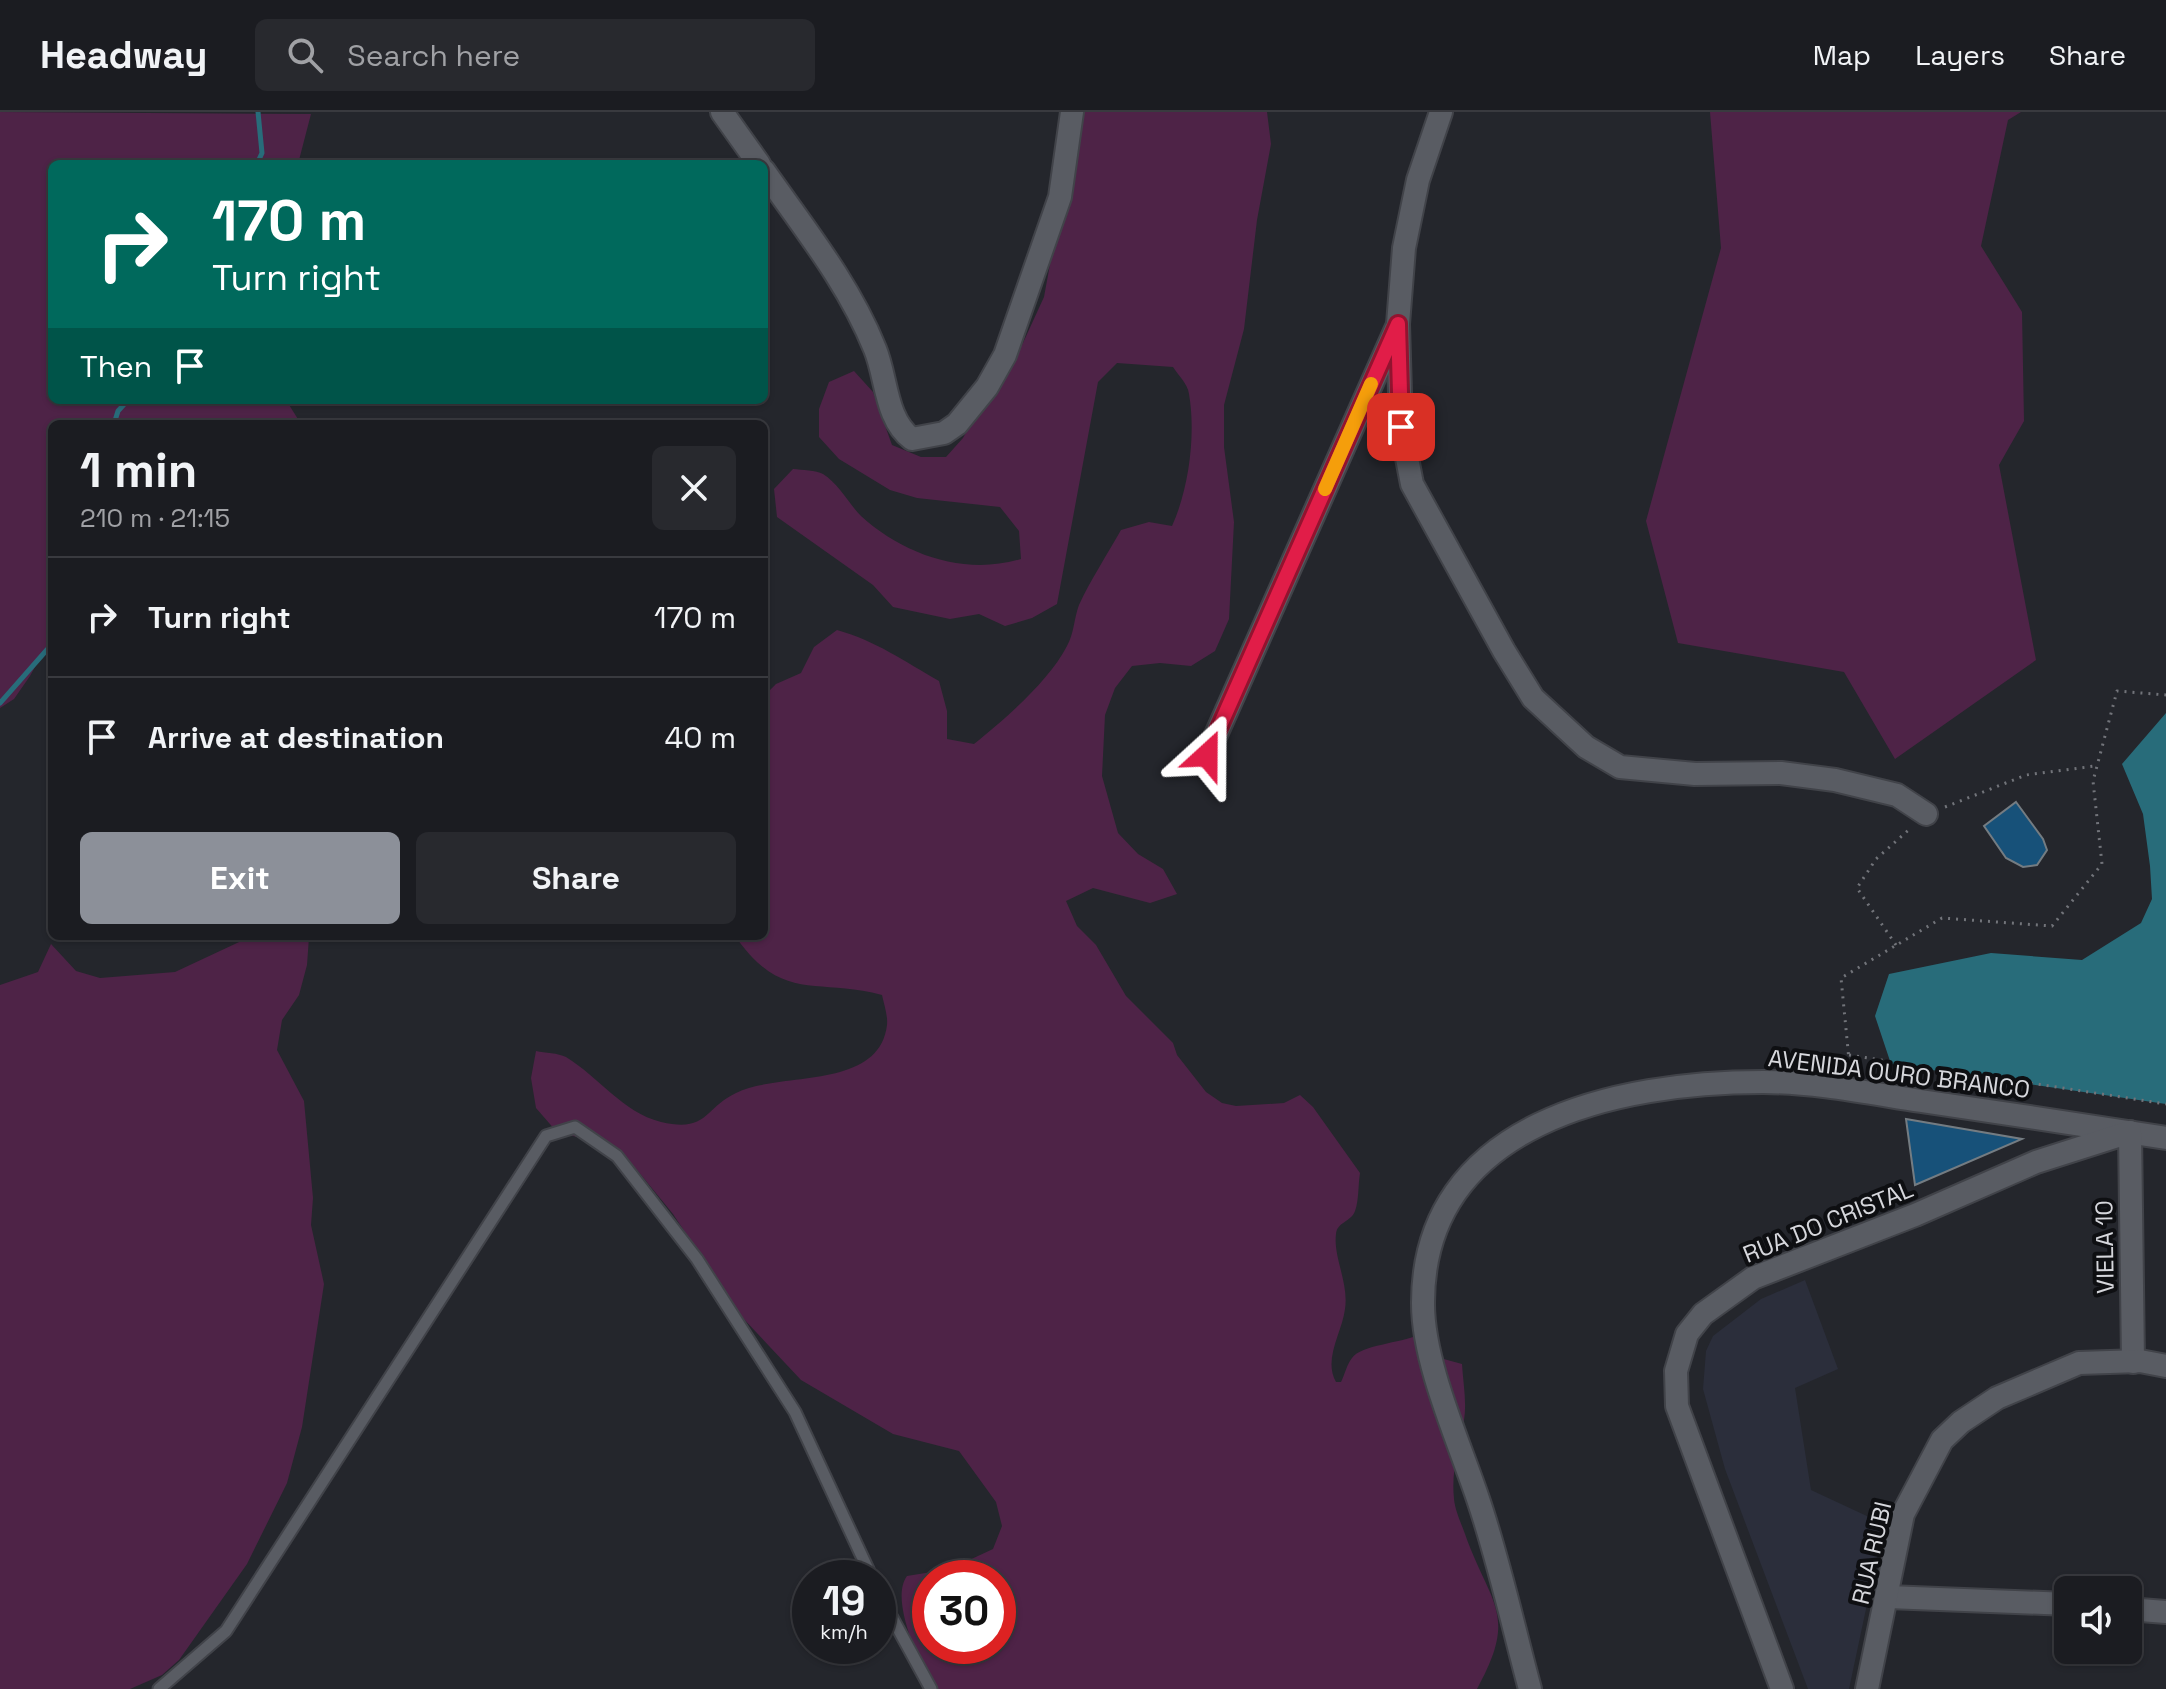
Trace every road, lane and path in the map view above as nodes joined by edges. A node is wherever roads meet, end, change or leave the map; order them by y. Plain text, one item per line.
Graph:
1 (722, 112) edge
2 (1072, 112) edge
3 (1441, 112) edge
4 (756, 160) edge
5 (768, 177) edge
6 (1398, 324) junction
7 (2166, 695) edge
8 (1207, 755) dead end
9 (2097, 766) junction
10 (1926, 814) junction
11 (1896, 945) junction
12 (2166, 1104) edge
13 (2130, 1132) junction
14 (2166, 1138) edge
15 (2133, 1362) junction
16 (2166, 1366) edge
17 (864, 1560) edge
18 (1888, 1597) junction
19 (2054, 1603) edge
20 (2142, 1610) edge
21 (2166, 1612) edge
22 (896, 1625) edge
23 (1774, 1687) edge
24 (159, 1689) edge
25 (931, 1689) edge
26 (1530, 1689) edge
27 (1867, 1689) edge

1 - 4 street
2 - 5 street
3 - 6 street
6 - 8 street
6 - 10 street
7 - 9 path
9 - 10 path
9 - 11 path
10 - 11 path
11 - 12 path
13 - 14 street, AVENIDA OURO BRANCO
13 - 15 street, VIELA 10
13 - 23 street, RUA DO CRISTAL
13 - 26 street, AVENIDA OURO BRANCO
15 - 16 street, RUA RUBI
15 - 18 street, RUA RUBI
17 - 24 lane
18 - 19 street
18 - 27 street, RUA RUBI
20 - 21 street
22 - 25 lane

